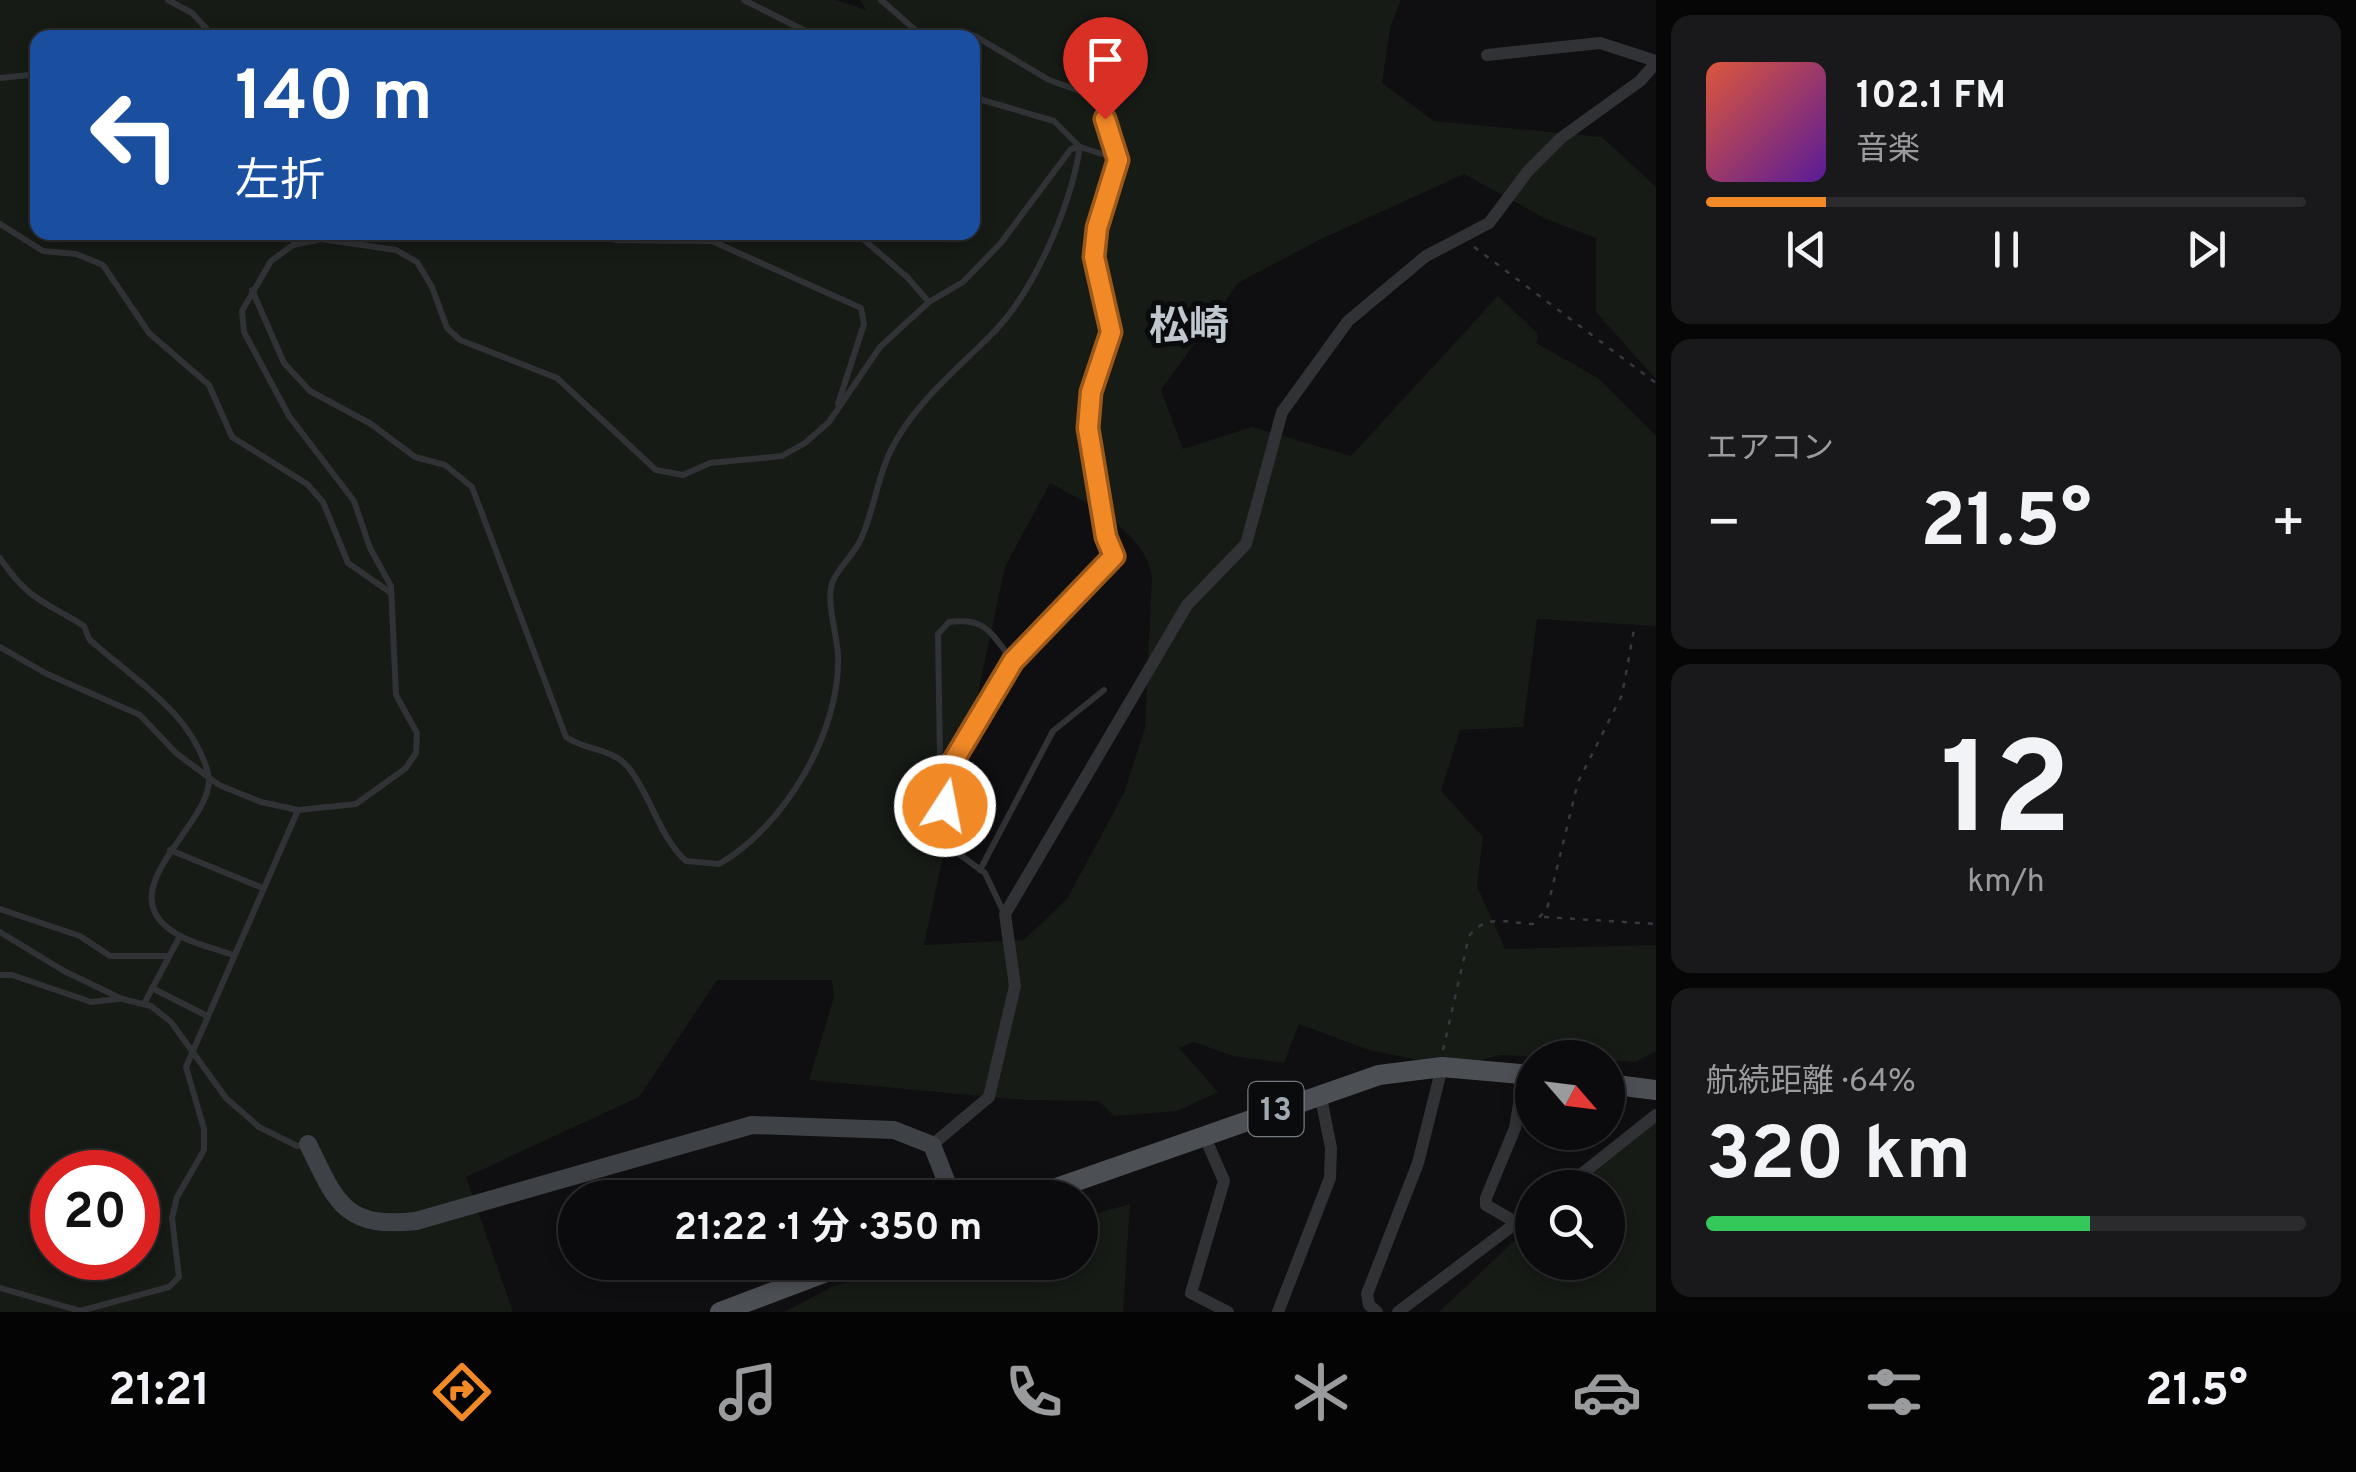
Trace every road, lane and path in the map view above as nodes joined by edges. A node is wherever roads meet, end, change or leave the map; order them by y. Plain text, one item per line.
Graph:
1 (168, 0) edge
2 (190, 0) edge
3 (744, 0) edge
4 (881, 0) edge
5 (186, 9) junction
6 (206, 30) edge
7 (802, 30) edge
8 (915, 30) edge
9 (980, 39) edge
10 (1487, 55) dead end
11 (1656, 62) edge
12 (30, 75) edge
13 (0, 78) edge
14 (980, 99) edge
15 (1080, 148) junction
16 (1118, 160) junction
17 (0, 224) edge
18 (1460, 237) junction
19 (317, 240) edge
20 (328, 240) edge
21 (615, 240) edge
22 (863, 240) edge
23 (252, 290) junction
24 (929, 302) junction
25 (1656, 382) edge
26 (837, 410) junction
27 (0, 558) edge
28 (391, 593) junction
29 (1635, 624) dead end
30 (0, 647) edge
31 (1013, 661) junction
32 (1104, 690) dead end
33 (210, 777) junction
34 (942, 780) junction
35 (298, 810) junction
36 (170, 850) junction
37 (980, 870) junction
38 (263, 888) junction
39 (0, 910) edge
40 (1005, 914) junction
41 (1543, 916) junction
42 (1656, 924) edge
43 (0, 932) edge
44 (180, 936) junction
45 (233, 955) junction
46 (170, 956) junction
47 (0, 975) edge
48 (152, 988) junction
49 (122, 999) junction
50 (144, 1004) junction
51 (207, 1016) junction
52 (193, 1051) junction
53 (1442, 1066) junction
54 (1515, 1074) edge
55 (1625, 1086) edge
56 (1656, 1090) edge
57 (1320, 1092) junction
58 (1656, 1115) edge
59 (1515, 1124) edge
60 (1204, 1135) junction
61 (308, 1144) joint
62 (932, 1145) junction
63 (1587, 1170) edge
64 (946, 1180) edge
65 (1078, 1180) edge
66 (1515, 1222) edge
67 (1515, 1224) edge
68 (804, 1280) edge
69 (0, 1288) edge
70 (720, 1312) edge
71 (1228, 1312) edge
72 (1278, 1312) edge
73 (1377, 1312) edge
74 (1398, 1312) edge

1 - 5 lane
2 - 5 lane
3 - 7 lane
4 - 8 lane
5 - 6 lane
9 - 16 lane
10 - 11 street
11 - 18 street
12 - 13 lane
14 - 15 lane
15 - 16 lane
15 - 23 lane
15 - 24 lane
16 - 31 lane
17 - 28 lane
18 - 25 path
18 - 40 street
19 - 23 lane
20 - 26 lane
21 - 26 lane
22 - 24 lane
23 - 28 lane
24 - 26 lane
27 - 33 lane
28 - 35 lane
29 - 41 path
30 - 33 lane
31 - 34 lane
31 - 34 lane
32 - 37 lane
33 - 35 lane
33 - 36 lane
34 - 37 lane
35 - 38 lane
36 - 38 lane
36 - 44 lane
37 - 40 lane
38 - 45 lane
39 - 46 lane
40 - 62 street
41 - 42 path
41 - 53 path
43 - 49 lane
44 - 45 lane
44 - 46 lane
45 - 51 lane
46 - 48 lane
47 - 49 lane
48 - 50 lane
48 - 51 lane
49 - 50 lane
50 - 52 lane
51 - 52 lane
52 - 61 lane
52 - 69 lane
53 - 54 main road, 13
53 - 57 main road, 13
53 - 73 street
55 - 56 main road
57 - 60 main road, 13
57 - 72 street
58 - 63 street
59 - 66 street
60 - 65 main road, 13
60 - 71 street
61 - 62 street
62 - 64 street
67 - 74 street
68 - 70 main road

